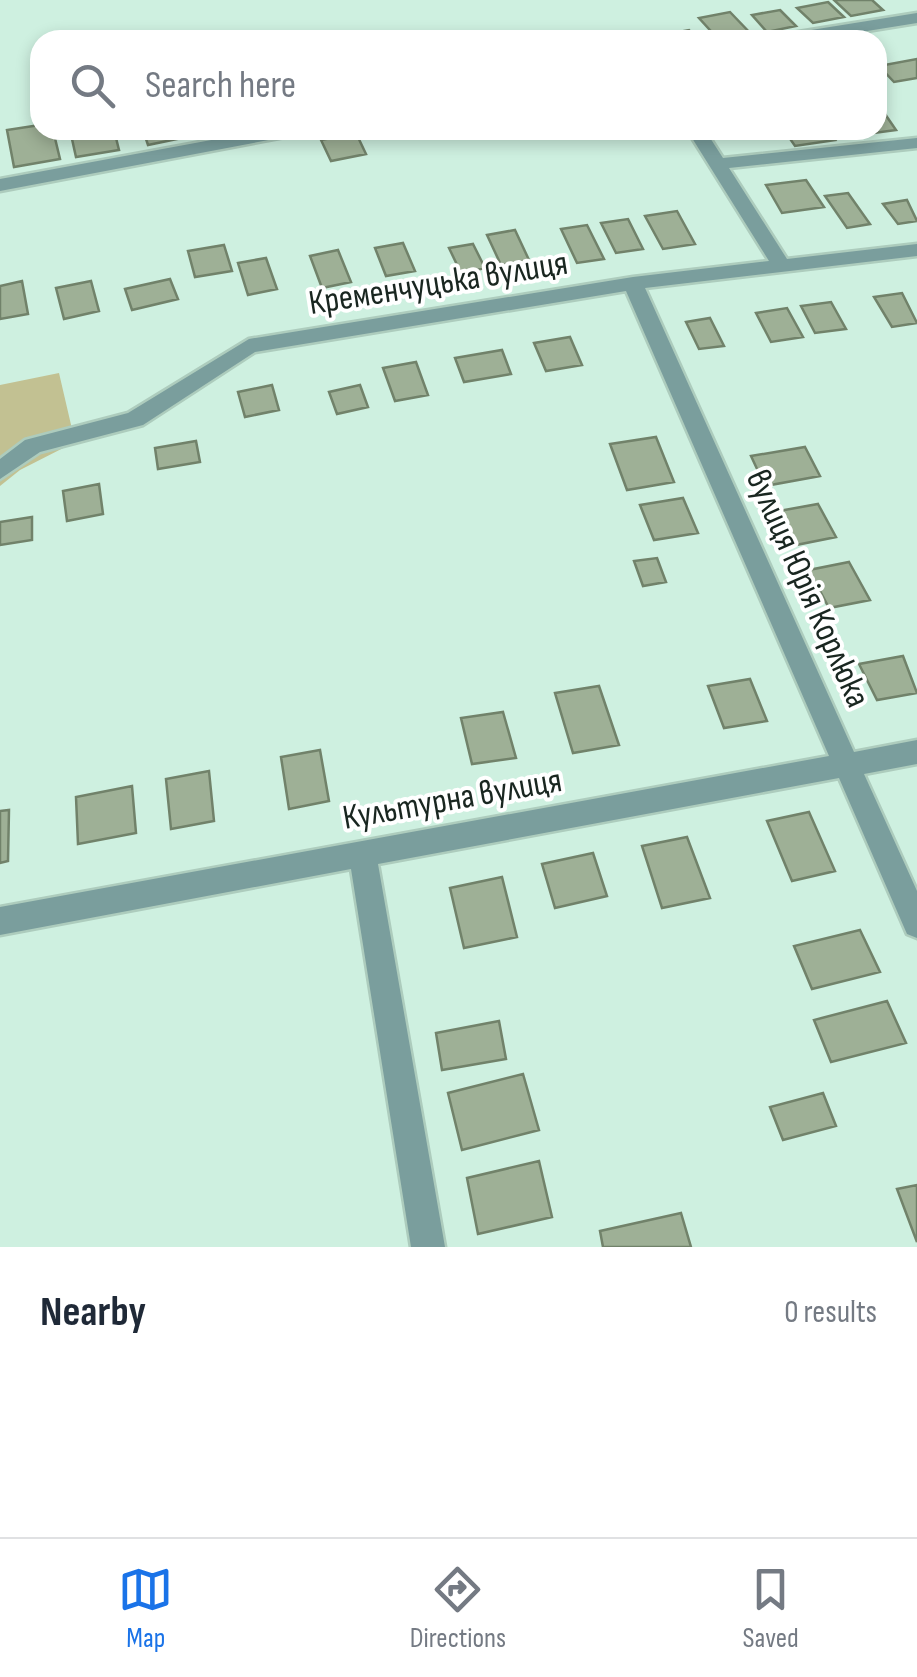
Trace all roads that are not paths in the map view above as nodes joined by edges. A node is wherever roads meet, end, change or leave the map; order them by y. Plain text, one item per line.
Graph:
1 (917, 18) edge
2 (842, 30) edge
3 (242, 140) edge
4 (702, 140) edge
5 (917, 143) edge
6 (718, 164) junction
7 (0, 185) edge
8 (917, 250) edge
9 (782, 266) junction
10 (634, 283) junction
11 (0, 471) edge
12 (917, 752) edge
13 (849, 764) junction
14 (362, 852) junction
15 (0, 920) edge
16 (917, 924) edge
17 (428, 1247) edge

1 - 2 street
3 - 7 street
4 - 6 street
5 - 6 street
6 - 9 street
8 - 9 street, Кременчуцька вулиця
9 - 10 street, Кременчуцька вулиця
10 - 11 street, Кременчуцька вулиця
10 - 13 street, вулиця Юрія Корлюка
12 - 13 street, Культурна вулиця
13 - 14 street, Культурна вулиця
13 - 16 street, вулиця Юрія Корлюка
14 - 15 street, Культурна вулиця
14 - 17 street

